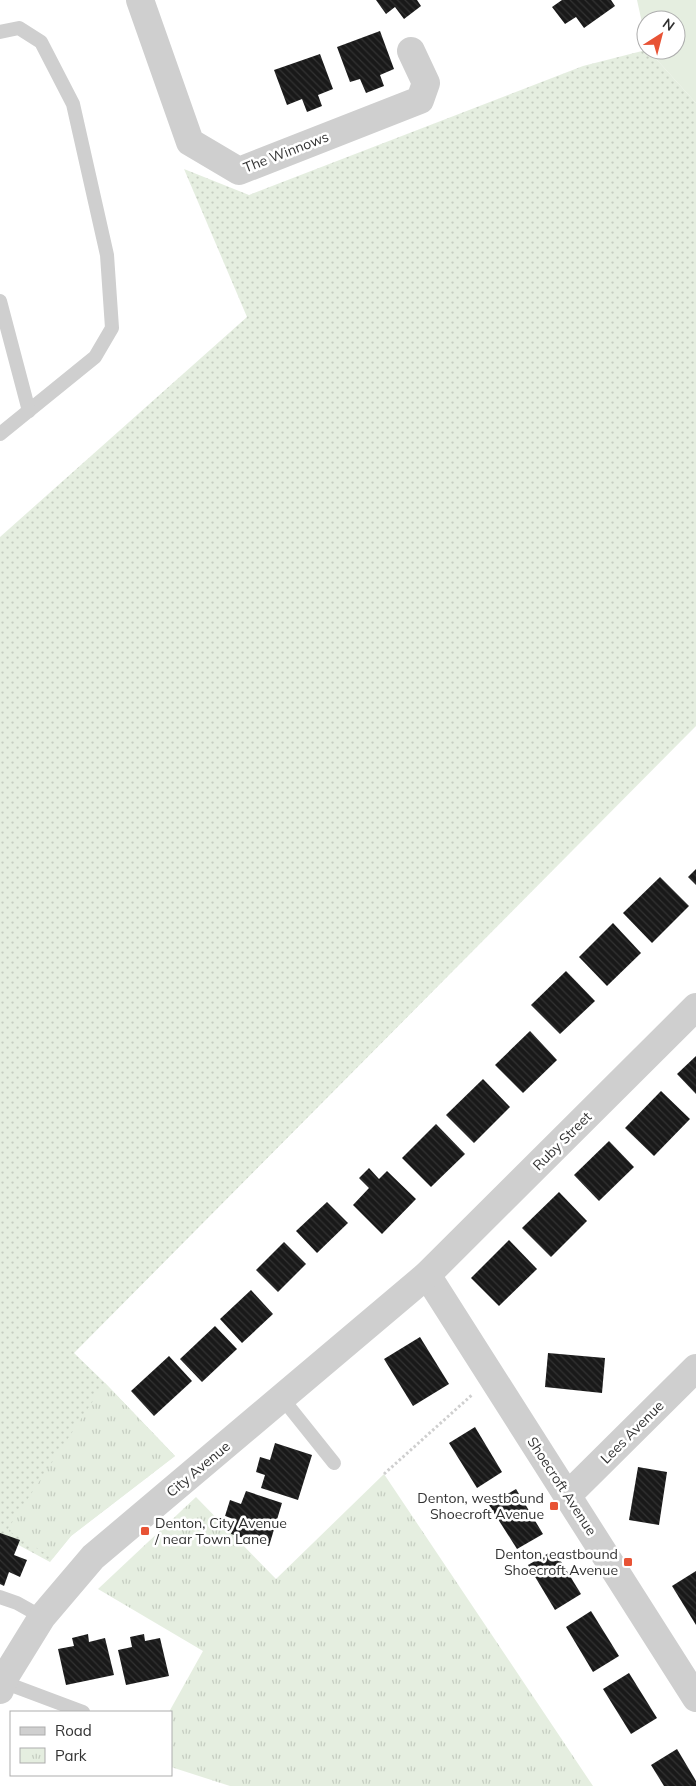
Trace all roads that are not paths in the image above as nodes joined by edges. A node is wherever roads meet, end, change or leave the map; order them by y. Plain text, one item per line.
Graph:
1 (140, 0) edge
2 (0, 32) edge
3 (411, 51) dead end
4 (0, 302) edge
5 (29, 411) junction
6 (0, 434) edge
7 (696, 1007) edge
8 (427, 1275) junction
9 (696, 1368) edge
10 (282, 1398) junction
11 (334, 1463) dead end
12 (568, 1495) junction
13 (0, 1597) edge
14 (42, 1617) junction
15 (2, 1686) edge
16 (696, 1698) edge
17 (80, 1711) edge

1 - 3 street, The Winnows
2 - 5 lane
4 - 5 lane
5 - 6 lane
7 - 8 street, Ruby Street
8 - 10 street, City Avenue
8 - 12 street, Shoecroft Avenue
9 - 12 street, Lees Avenue
10 - 11 lane
10 - 14 street, City Avenue
12 - 16 street, Shoecroft Avenue
13 - 14 lane
14 - 15 street, City Avenue
15 - 17 lane

